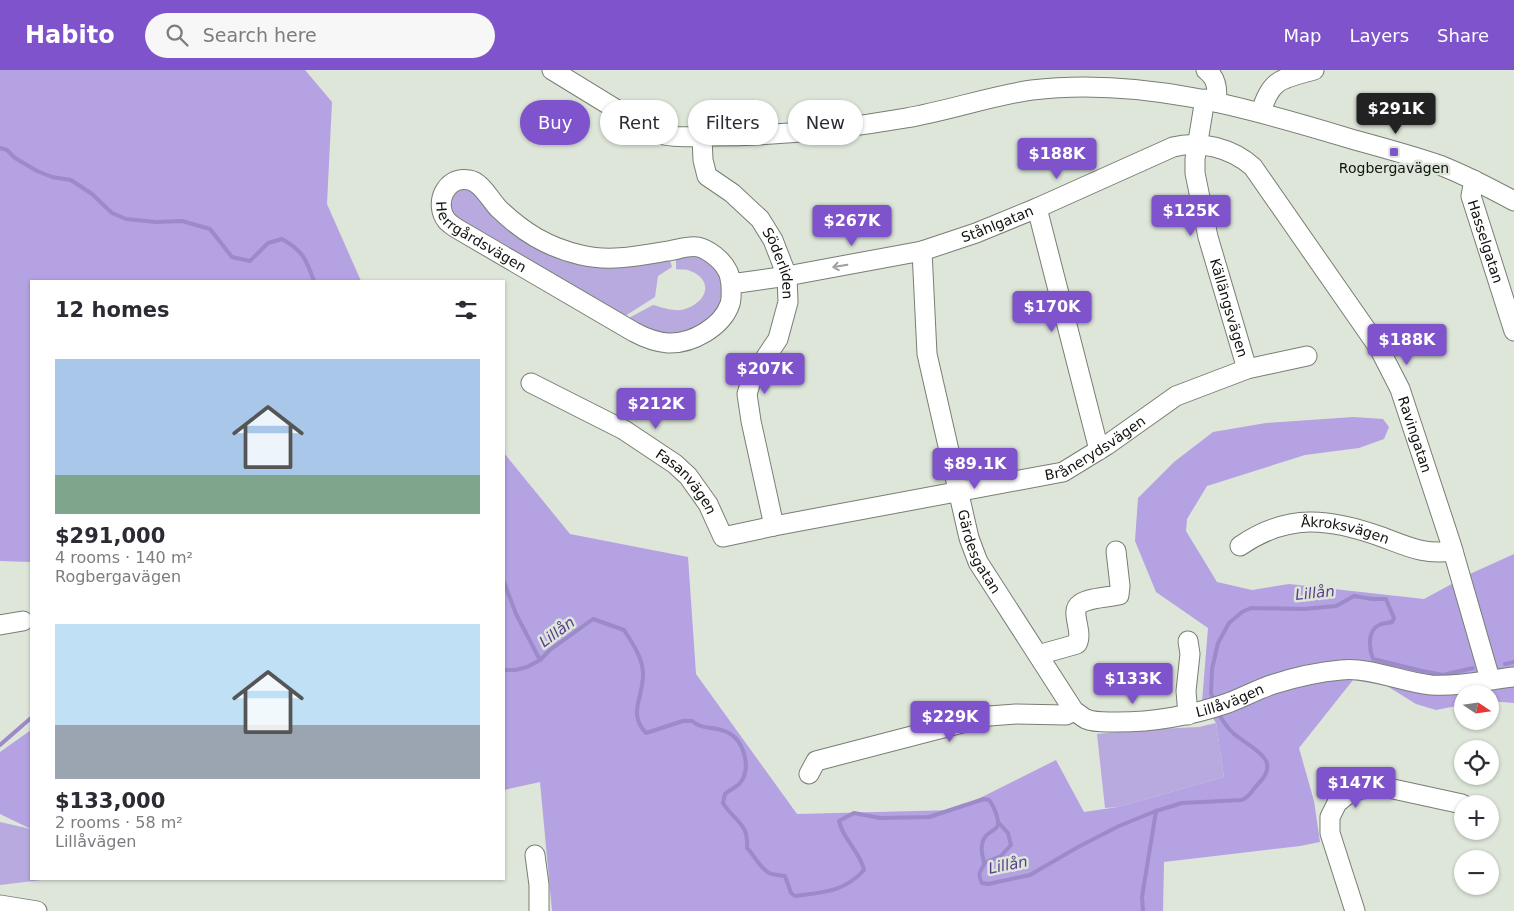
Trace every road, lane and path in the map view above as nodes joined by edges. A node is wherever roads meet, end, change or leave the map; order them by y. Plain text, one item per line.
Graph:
1 (552, 70) edge
2 (1206, 70) edge
3 (1314, 70) edge
4 (1210, 100) junction
5 (1261, 112) junction
6 (778, 134) edge
7 (688, 136) edge
8 (1197, 144) junction
9 (702, 145) edge
10 (1474, 180) junction
11 (1514, 201) edge
12 (1038, 208) junction
13 (922, 252) junction
14 (787, 276) junction
15 (731, 284) junction
16 (1514, 331) edge
17 (1307, 356) dead end
18 (1246, 369) junction
19 (531, 383) dead end
20 (1099, 450) junction
21 (958, 491) junction
22 (774, 526) junction
23 (723, 536) joint
24 (1240, 546) dead end
25 (1116, 551) dead end
26 (1453, 551) junction
27 (23, 620) dead end
28 (0, 625) edge
29 (1188, 641) dead end
30 (1038, 656) junction
31 (1514, 677) edge
32 (1490, 679) junction
33 (1074, 711) junction
34 (1192, 713) junction
35 (809, 774) dead end
36 (1454, 802) edge
37 (535, 855) dead end
38 (0, 905) edge
39 (37, 911) edge
40 (539, 911) edge
41 (1355, 911) edge

1 - 7 street
2 - 4 street
3 - 5 street
4 - 5 street
4 - 6 street
4 - 8 street, Källängsvägen
5 - 10 street
8 - 12 street, Ståhlgatan
8 - 18 street, Källängsvägen
8 - 26 street, Ravingatan
9 - 14 street, Söderliden
10 - 11 street
10 - 16 street, Hasselgatan
12 - 13 street, Ståhlgatan
12 - 20 street
13 -> 14 street, Ståhlgatan
13 - 21 street, Gärdesgatan
14 - 15 street
14 - 22 street, Söderliden
15 - 15 street, Herrgårdsvägen
17 - 18 street, Brånerydsvägen
18 - 20 street, Brånerydsvägen
19 - 23 street, Fasanvägen
20 - 21 street, Brånerydsvägen
21 - 22 street, Brånerydsvägen
21 - 30 street, Gärdesgatan
22 - 23 street, Brånerydsvägen
24 - 26 street, Åkroksvägen
25 - 30 street
26 - 32 street, Ravingatan
27 - 28 street
29 - 34 street
30 - 33 street, Gärdesgatan
31 - 32 street, Lillåvägen
32 - 34 street, Lillåvägen
33 - 34 street, Lillåvägen
33 - 35 street
36 - 41 street
37 - 40 street
38 - 39 street

